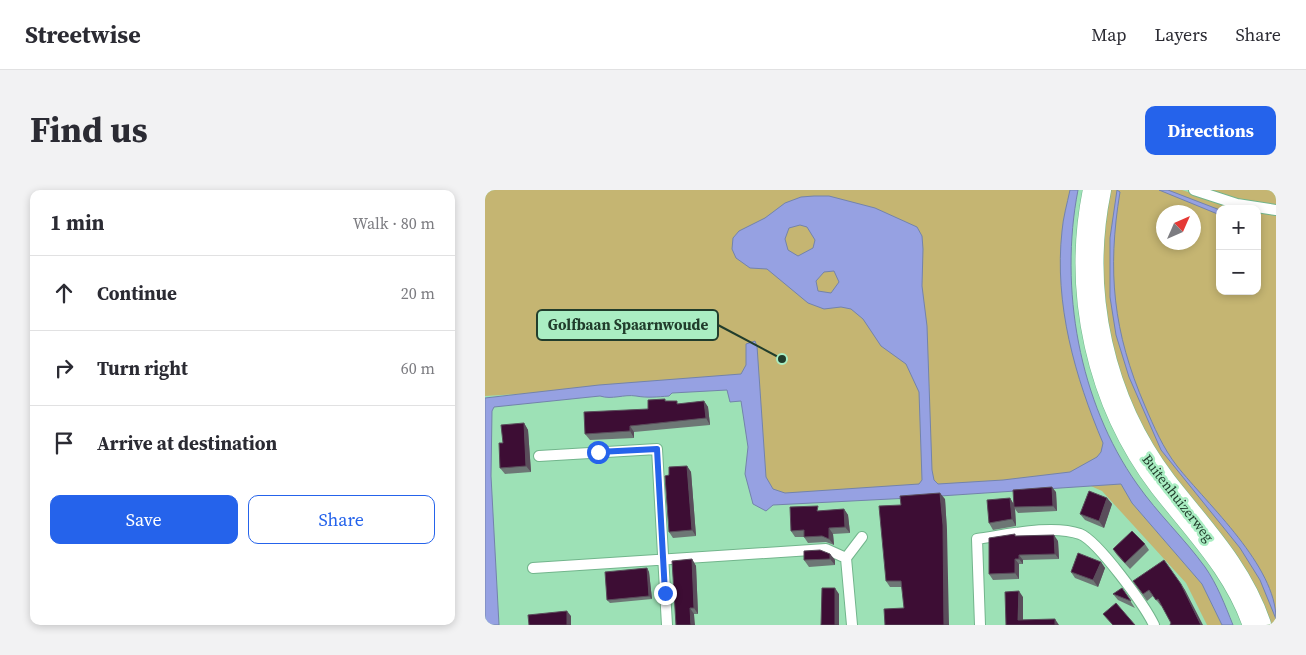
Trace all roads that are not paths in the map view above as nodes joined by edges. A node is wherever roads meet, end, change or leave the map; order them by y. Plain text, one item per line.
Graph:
1 (1097, 190) edge
2 (1194, 190) edge
3 (1276, 210) edge
4 (539, 456) dead end
5 (862, 537) dead end
6 (846, 558) junction
7 (663, 560) junction
8 (533, 568) dead end
9 (667, 625) edge
10 (852, 625) edge
11 (980, 625) edge
12 (1154, 625) edge
13 (1257, 625) edge

1 - 13 street, Buitenhuizerweg
2 - 3 lane
4 - 7 lane
5 - 6 lane
6 - 7 lane
6 - 10 lane
7 - 8 lane
7 - 9 lane
11 - 12 lane

